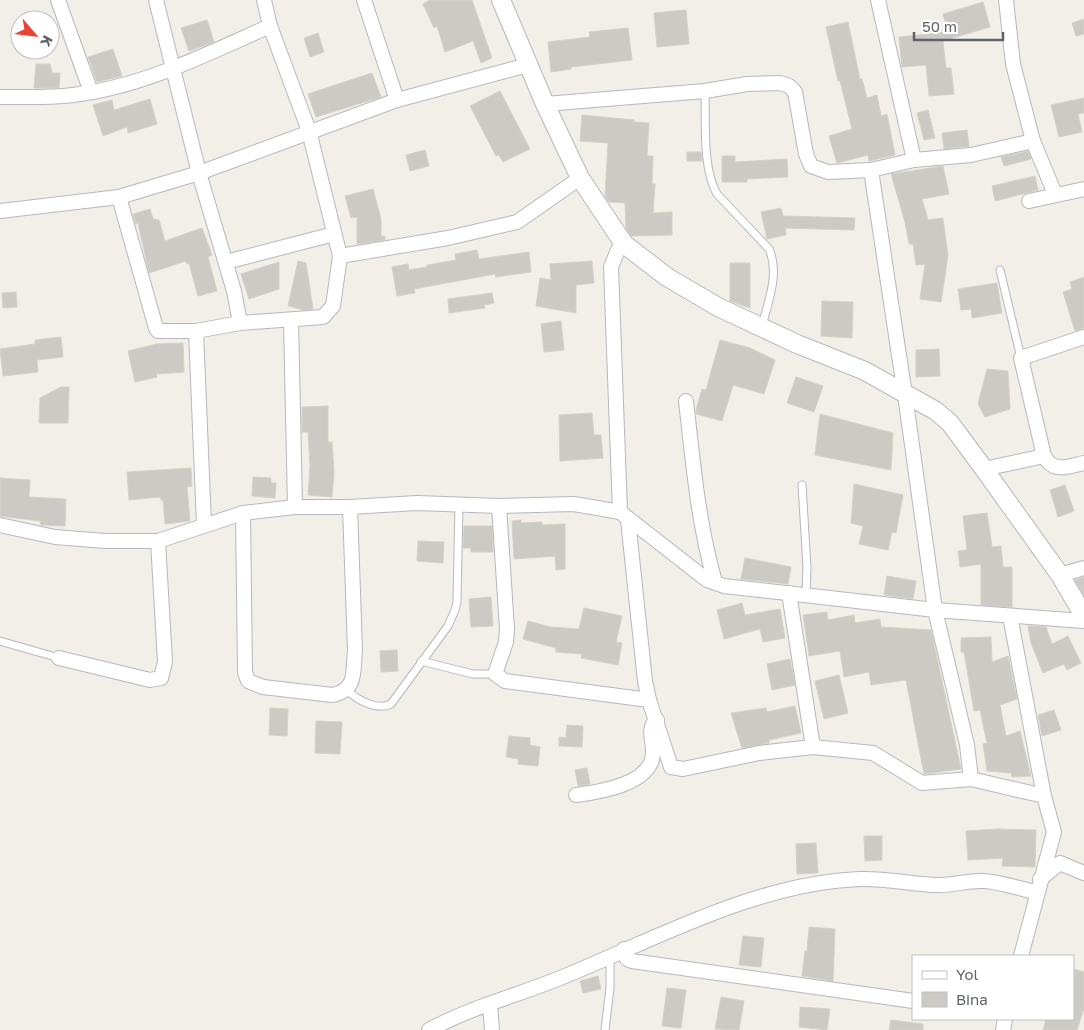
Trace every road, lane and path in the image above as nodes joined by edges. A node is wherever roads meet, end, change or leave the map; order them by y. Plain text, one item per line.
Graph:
1 (58, 0) edge
2 (156, 0) edge
3 (264, 0) edge
4 (364, 0) edge
5 (501, 0) edge
6 (878, 0) edge
7 (1006, 0) edge
8 (270, 26) junction
9 (528, 65) junction
10 (174, 68) junction
11 (705, 91) junction
12 (91, 92) junction
13 (0, 97) edge
14 (397, 100) junction
15 (545, 104) junction
16 (309, 131) junction
17 (1032, 141) junction
18 (914, 160) junction
19 (870, 170) junction
20 (199, 173) junction
21 (580, 178) junction
22 (1084, 189) edge
23 (1056, 194) junction
24 (119, 197) junction
25 (1029, 201) dead end
26 (0, 211) edge
27 (334, 234) junction
28 (624, 244) junction
29 (340, 256) junction
30 (226, 262) junction
31 (1000, 270) dead end
32 (291, 320) junction
33 (240, 324) junction
34 (762, 327) junction
35 (196, 331) junction
36 (1084, 337) edge
37 (1021, 358) junction
38 (905, 395) junction
39 (686, 401) dead end
40 (1044, 456) junction
41 (1084, 463) edge
42 (984, 469) junction
43 (802, 485) dead end
44 (459, 505) junction
45 (499, 506) junction
46 (295, 507) junction
47 (350, 507) junction
48 (243, 513) junction
49 (624, 516) junction
50 (0, 525) edge
51 (204, 525) junction
52 (158, 540) junction
53 (1084, 568) edge
54 (1060, 575) junction
55 (715, 582) junction
56 (789, 593) junction
57 (806, 595) junction
58 (935, 610) junction
59 (1010, 616) junction
60 (1084, 616) edge
61 (1084, 621) edge
62 (0, 641) edge
63 (60, 658) joint
64 (421, 661) junction
65 (495, 674) junction
66 (347, 690) junction
67 (649, 700) junction
68 (657, 720) junction
69 (813, 747) junction
70 (971, 779) junction
71 (576, 795) dead end
72 (1044, 796) junction
73 (1084, 873) edge
74 (1038, 885) junction
75 (624, 949) junction
76 (1021, 955) edge
77 (610, 956) junction
78 (912, 1001) edge
79 (490, 1005) junction
80 (429, 1030) edge
81 (492, 1030) edge
82 (605, 1030) edge

1 - 12 street
2 - 10 street
3 - 8 street
4 - 14 street
5 - 9 street
6 - 18 street
7 - 17 street
8 - 10 street
8 - 16 street
9 - 14 street
9 - 15 street
10 - 12 street
10 - 20 street
11 - 15 street
11 - 19 street
11 - 34 lane
12 - 13 street
14 - 16 street
15 - 21 street
16 - 20 street
16 - 27 street
17 - 18 street
17 - 23 street
18 - 19 street
19 - 38 street
20 - 24 street
20 - 30 street
21 - 28 street
21 - 29 street
22 - 23 street
23 - 25 street
24 - 26 street
24 - 35 street
27 - 29 street
27 - 30 street
28 - 34 street
28 - 49 street
29 - 32 street
30 - 33 street
31 - 37 lane
32 - 33 street
32 - 46 street
33 - 35 street
34 - 38 street
35 - 51 street
36 - 37 street
37 - 40 street
38 - 42 street
38 - 58 street
39 - 55 street
40 - 41 street
40 - 42 street
42 - 54 street
43 - 57 lane
44 - 45 street
44 - 47 street
44 - 64 lane
45 - 49 street
45 - 65 street
46 - 47 street
46 - 48 street
47 - 66 street
48 - 51 street
48 - 66 street
49 - 55 street
49 - 67 street
50 - 52 street
51 - 52 street
52 - 63 street
53 - 54 street
54 - 60 street
55 - 56 street
56 - 57 street
56 - 69 street
57 - 58 street
58 - 59 street
58 - 70 street
59 - 61 street
59 - 72 street
62 - 63 lane
64 - 65 lane
64 - 66 lane
65 - 67 street
67 - 68 street
68 - 69 street
68 - 71 street
69 - 70 street
70 - 72 street
72 - 74 street
73 - 74 street
74 - 75 street
74 - 76 street
75 - 77 street
75 - 78 street
77 - 79 street
77 - 82 lane
79 - 80 street
79 - 81 street

